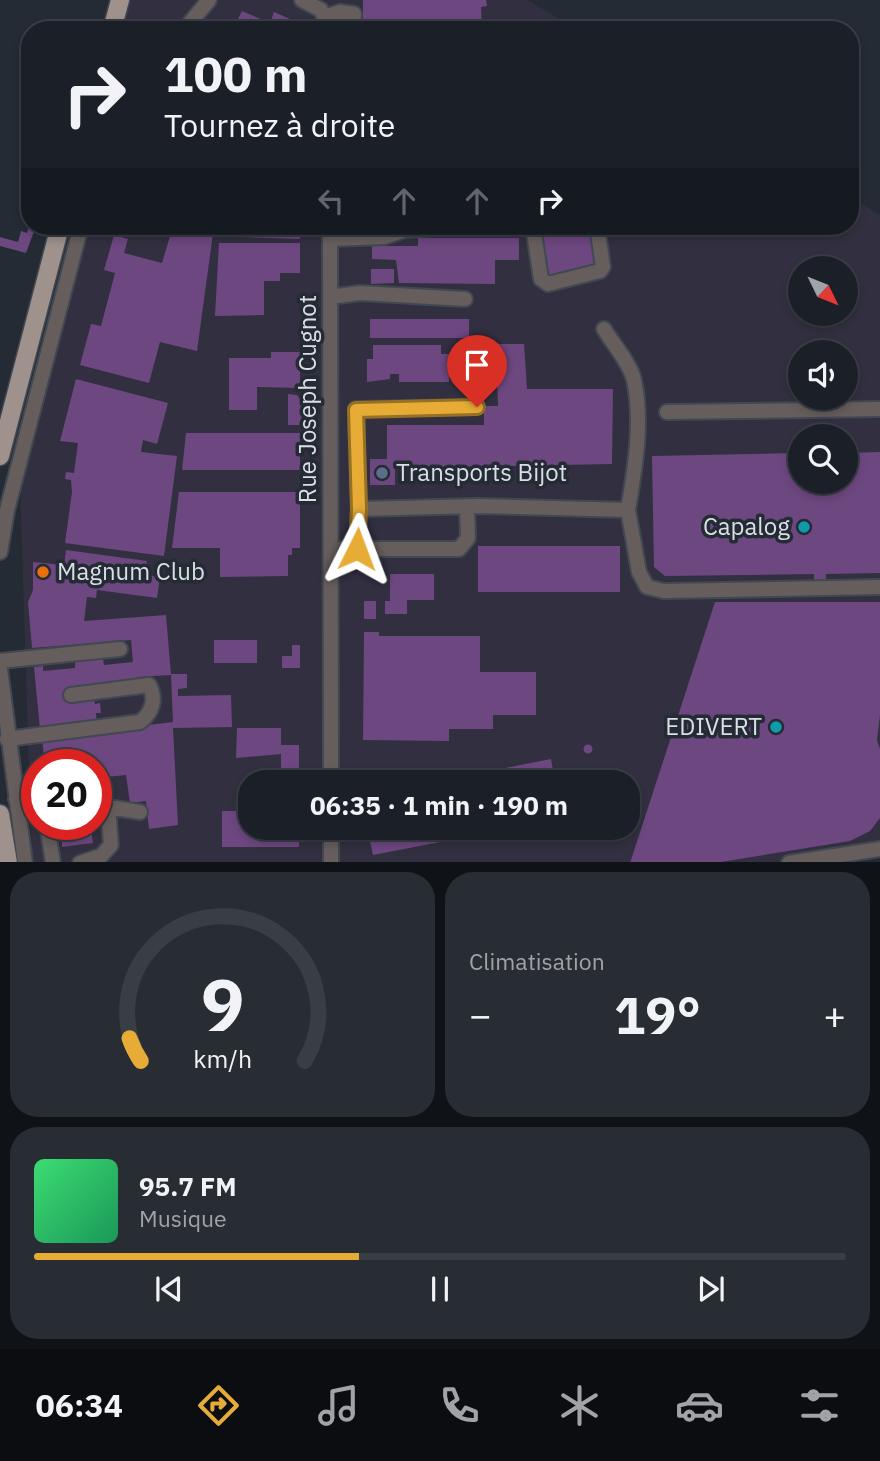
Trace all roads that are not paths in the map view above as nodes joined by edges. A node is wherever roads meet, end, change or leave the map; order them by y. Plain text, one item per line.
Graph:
1 (120, 0) edge
2 (209, 0) edge
3 (302, 0) edge
4 (114, 21) edge
5 (192, 21) edge
6 (327, 21) edge
7 (330, 21) edge
8 (354, 21) edge
9 (58, 235) edge
10 (79, 235) edge
11 (330, 235) edge
12 (357, 235) edge
13 (389, 235) edge
14 (534, 235) edge
15 (598, 235) edge
16 (330, 297) junction
17 (465, 299) dead end
18 (604, 329) dead end
19 (477, 407) dead end
20 (880, 409) edge
21 (667, 411) dead end
22 (0, 456) edge
23 (467, 507) junction
24 (359, 509) junction
25 (628, 510) junction
26 (331, 549) junction
27 (357, 549) junction
28 (0, 552) edge
29 (880, 587) edge
30 (120, 649) dead end
31 (0, 661) edge
32 (0, 669) edge
33 (71, 695) dead end
34 (7, 739) junction
35 (331, 770) edge
36 (21, 798) edge
37 (16, 799) junction
38 (112, 807) edge
39 (140, 812) dead end
40 (0, 814) edge
41 (880, 838) edge
42 (49, 840) edge
43 (110, 840) edge
44 (331, 840) edge
45 (875, 850) edge
46 (8, 862) edge
47 (25, 862) edge
48 (53, 862) edge
49 (83, 862) edge
50 (331, 862) edge
51 (796, 862) edge

1 - 4 main road
2 - 5 street
3 - 6 street
7 - 8 street
9 - 22 main road
10 - 28 street
11 - 16 street, Rue Joseph Cugnot
12 - 13 street
14 - 15 street
16 - 17 street
16 - 26 street, Rue Joseph Cugnot
18 - 25 street
19 - 24 street
20 - 21 street
23 - 24 street
23 - 25 street
23 - 27 street
24 - 27 street
25 - 29 street
26 - 27 street
26 - 35 street, Rue Joseph Cugnot
30 - 31 street
32 - 34 street
33 - 34 street
34 - 37 street
36 - 37 street
37 - 47 street
38 - 39 street
40 - 46 main road
41 - 45 street
42 - 48 street
43 - 49 street
44 - 50 street
45 - 51 street

